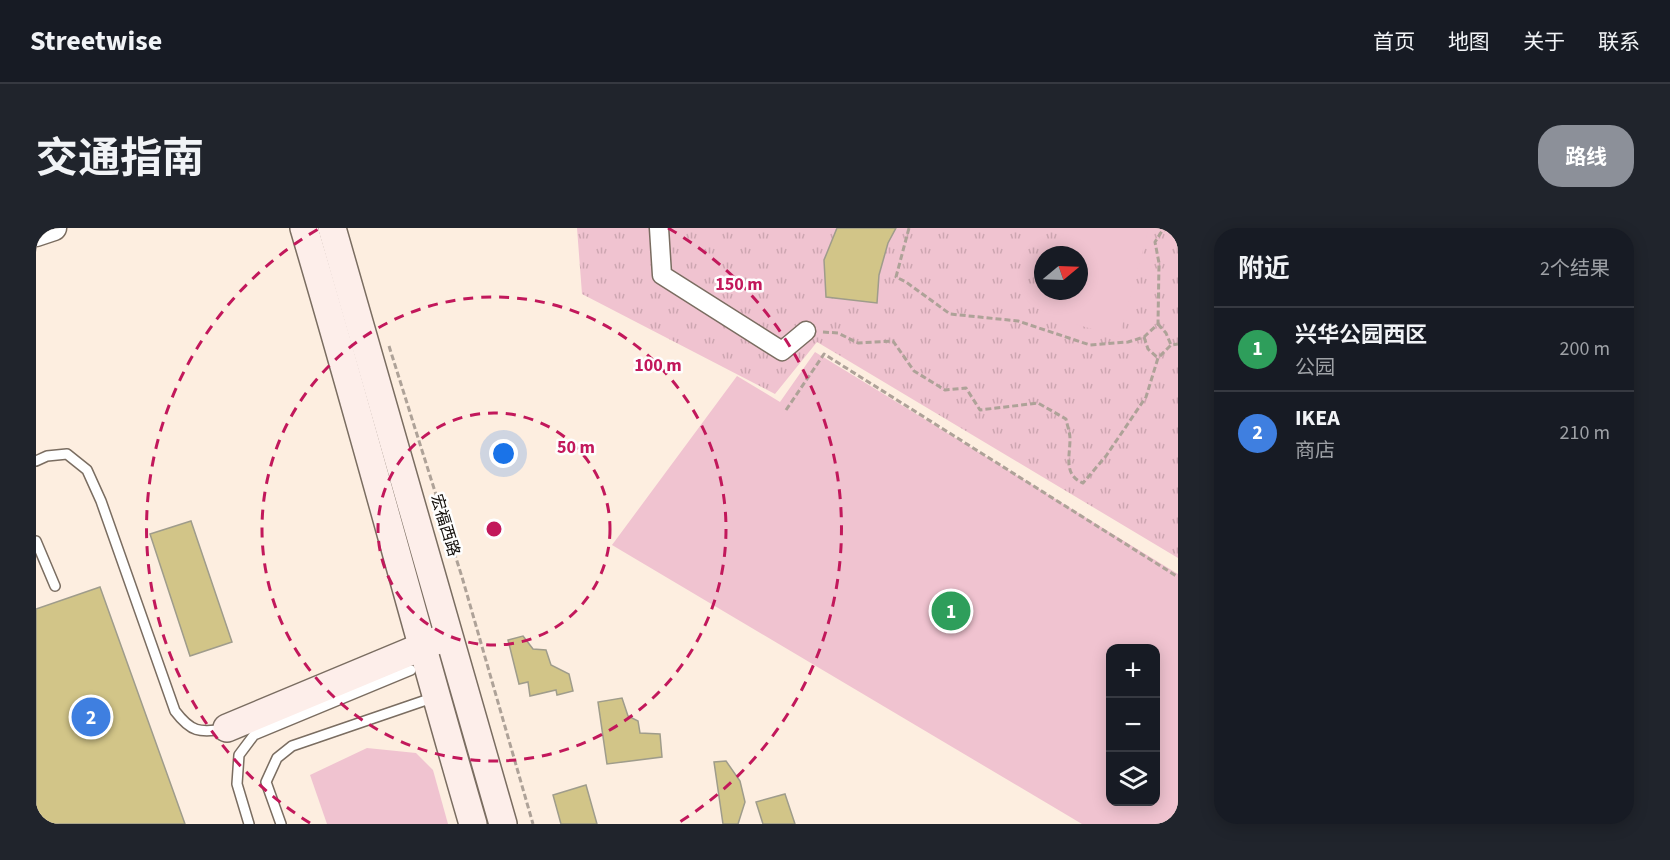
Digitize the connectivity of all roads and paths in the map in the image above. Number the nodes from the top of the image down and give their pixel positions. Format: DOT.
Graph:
graph roads {
  1 [pos="54,228"];
  2 [pos="304,228"];
  3 [pos="332,228"];
  4 [pos="659,228"];
  5 [pos="909,228"];
  6 [pos="1168,228"];
  7 [pos="36,234"];
  8 [pos="1158,324"];
  9 [pos="806,331"];
  10 [pos="1144,337"];
  11 [pos="388,341"];
  12 [pos="1178,344"];
  13 [pos="1172,345"];
  14 [pos="1158,358"];
  15 [pos="786,410"];
  16 [pos="36,460"];
  17 [pos="36,541"];
  18 [pos="1178,577"];
  19 [pos="55,586"];
  20 [pos="448,637"];
  21 [pos="423,646"];
  22 [pos="411,670"];
  23 [pos="449,693"];
  24 [pos="227,728"];
  25 [pos="249,824"];
  26 [pos="281,824"];
  27 [pos="473,824"];
  28 [pos="503,824"];
  29 [pos="533,824"];
  1 -- 7 [label="street"];
  2 -- 21 [label="main road, 宏福西路"];
  3 -- 20 [label="main road, 宏福西路"];
  4 -- 9 [label="street"];
  5 -- 10 [label="path"];
  6 -- 8 [label="path"];
  8 -- 10 [label="path"];
  8 -- 13 [label="path"];
  9 -- 14 [label="path"];
  10 -- 14 [label="path"];
  11 -- 29 [label="path, 宏福西路"];
  12 -- 13 [label="path"];
  13 -- 14 [label="path"];
  15 -- 18 [label="path"];
  16 -- 24 [label="lane"];
  17 -- 19 [label="lane"];
  20 -- 21 [label="main road"];
  20 -- 23 [label="main road, 宏福西路"];
  21 -- 23 [label="main road, 宏福西路"];
  21 -- 24 [label="main road"];
  22 -- 25 [label="lane"];
  23 -- 26 [label="lane"];
  23 -- 27 [label="main road, 宏福西路"];
  23 -- 28 [label="main road, 宏福西路"];
}
